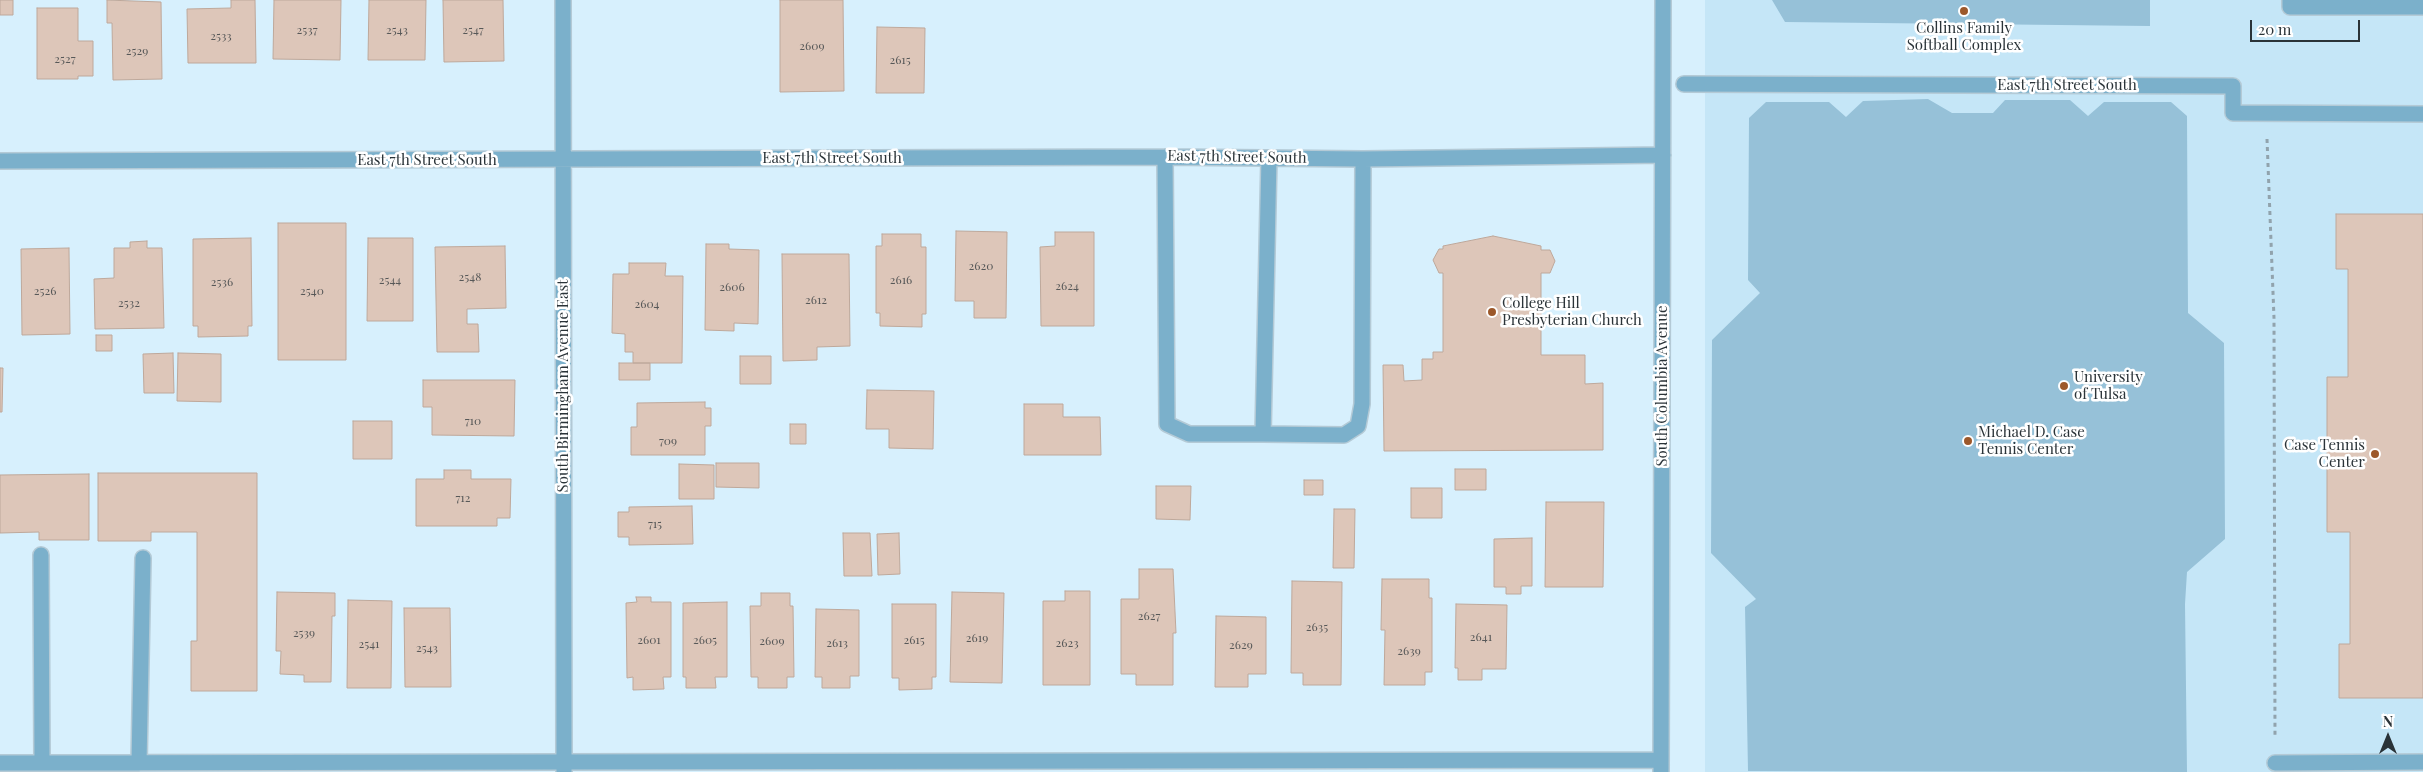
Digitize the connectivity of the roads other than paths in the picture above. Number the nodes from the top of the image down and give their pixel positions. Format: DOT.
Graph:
graph roads {
  1 [pos="563,0"];
  2 [pos="1663,0"];
  3 [pos="2290,0"];
  4 [pos="2423,7"];
  5 [pos="1684,84"];
  6 [pos="2423,114"];
  7 [pos="1663,155"];
  8 [pos="1165,157"];
  9 [pos="1269,158"];
  10 [pos="1363,158"];
  11 [pos="562,159"];
  12 [pos="0,161"];
  13 [pos="1263,434"];
  14 [pos="41,556"];
  15 [pos="143,558"];
  16 [pos="2423,762"];
  17 [pos="0,763"];
  18 [pos="42,763"];
  19 [pos="139,763"];
  20 [pos="2276,763"];
  21 [pos="1020,766"];
  22 [pos="1661,766"];
  23 [pos="564,767"];
  24 [pos="205,768"];
  1 -- 11 [label="street, South Birmingham Avenue East"];
  2 -- 7 [label="street, South Columbia Avenue"];
  3 -- 4 [label="street"];
  5 -- 6 [label="street, East 7th Street South"];
  7 -- 10 [label="street, East 7th Street South"];
  7 -- 22 [label="street, South Columbia Avenue"];
  8 -- 9 [label="street, East 7th Street South"];
  8 -- 11 [label="street, East 7th Street South"];
  8 -- 13 [label="street"];
  9 -- 10 [label="street, East 7th Street South"];
  9 -- 13 [label="street"];
  10 -- 13 [label="street"];
  11 -- 12 [label="street, East 7th Street South"];
  11 -- 23 [label="street, South Birmingham Avenue East"];
  14 -- 18 [label="street"];
  15 -- 19 [label="street"];
  16 -- 20 [label="street"];
  17 -- 18 [label="street"];
  18 -- 19 [label="street"];
  19 -- 24 [label="street"];
  21 -- 22 [label="street"];
  21 -- 23 [label="street"];
  23 -- 24 [label="street"];
}
